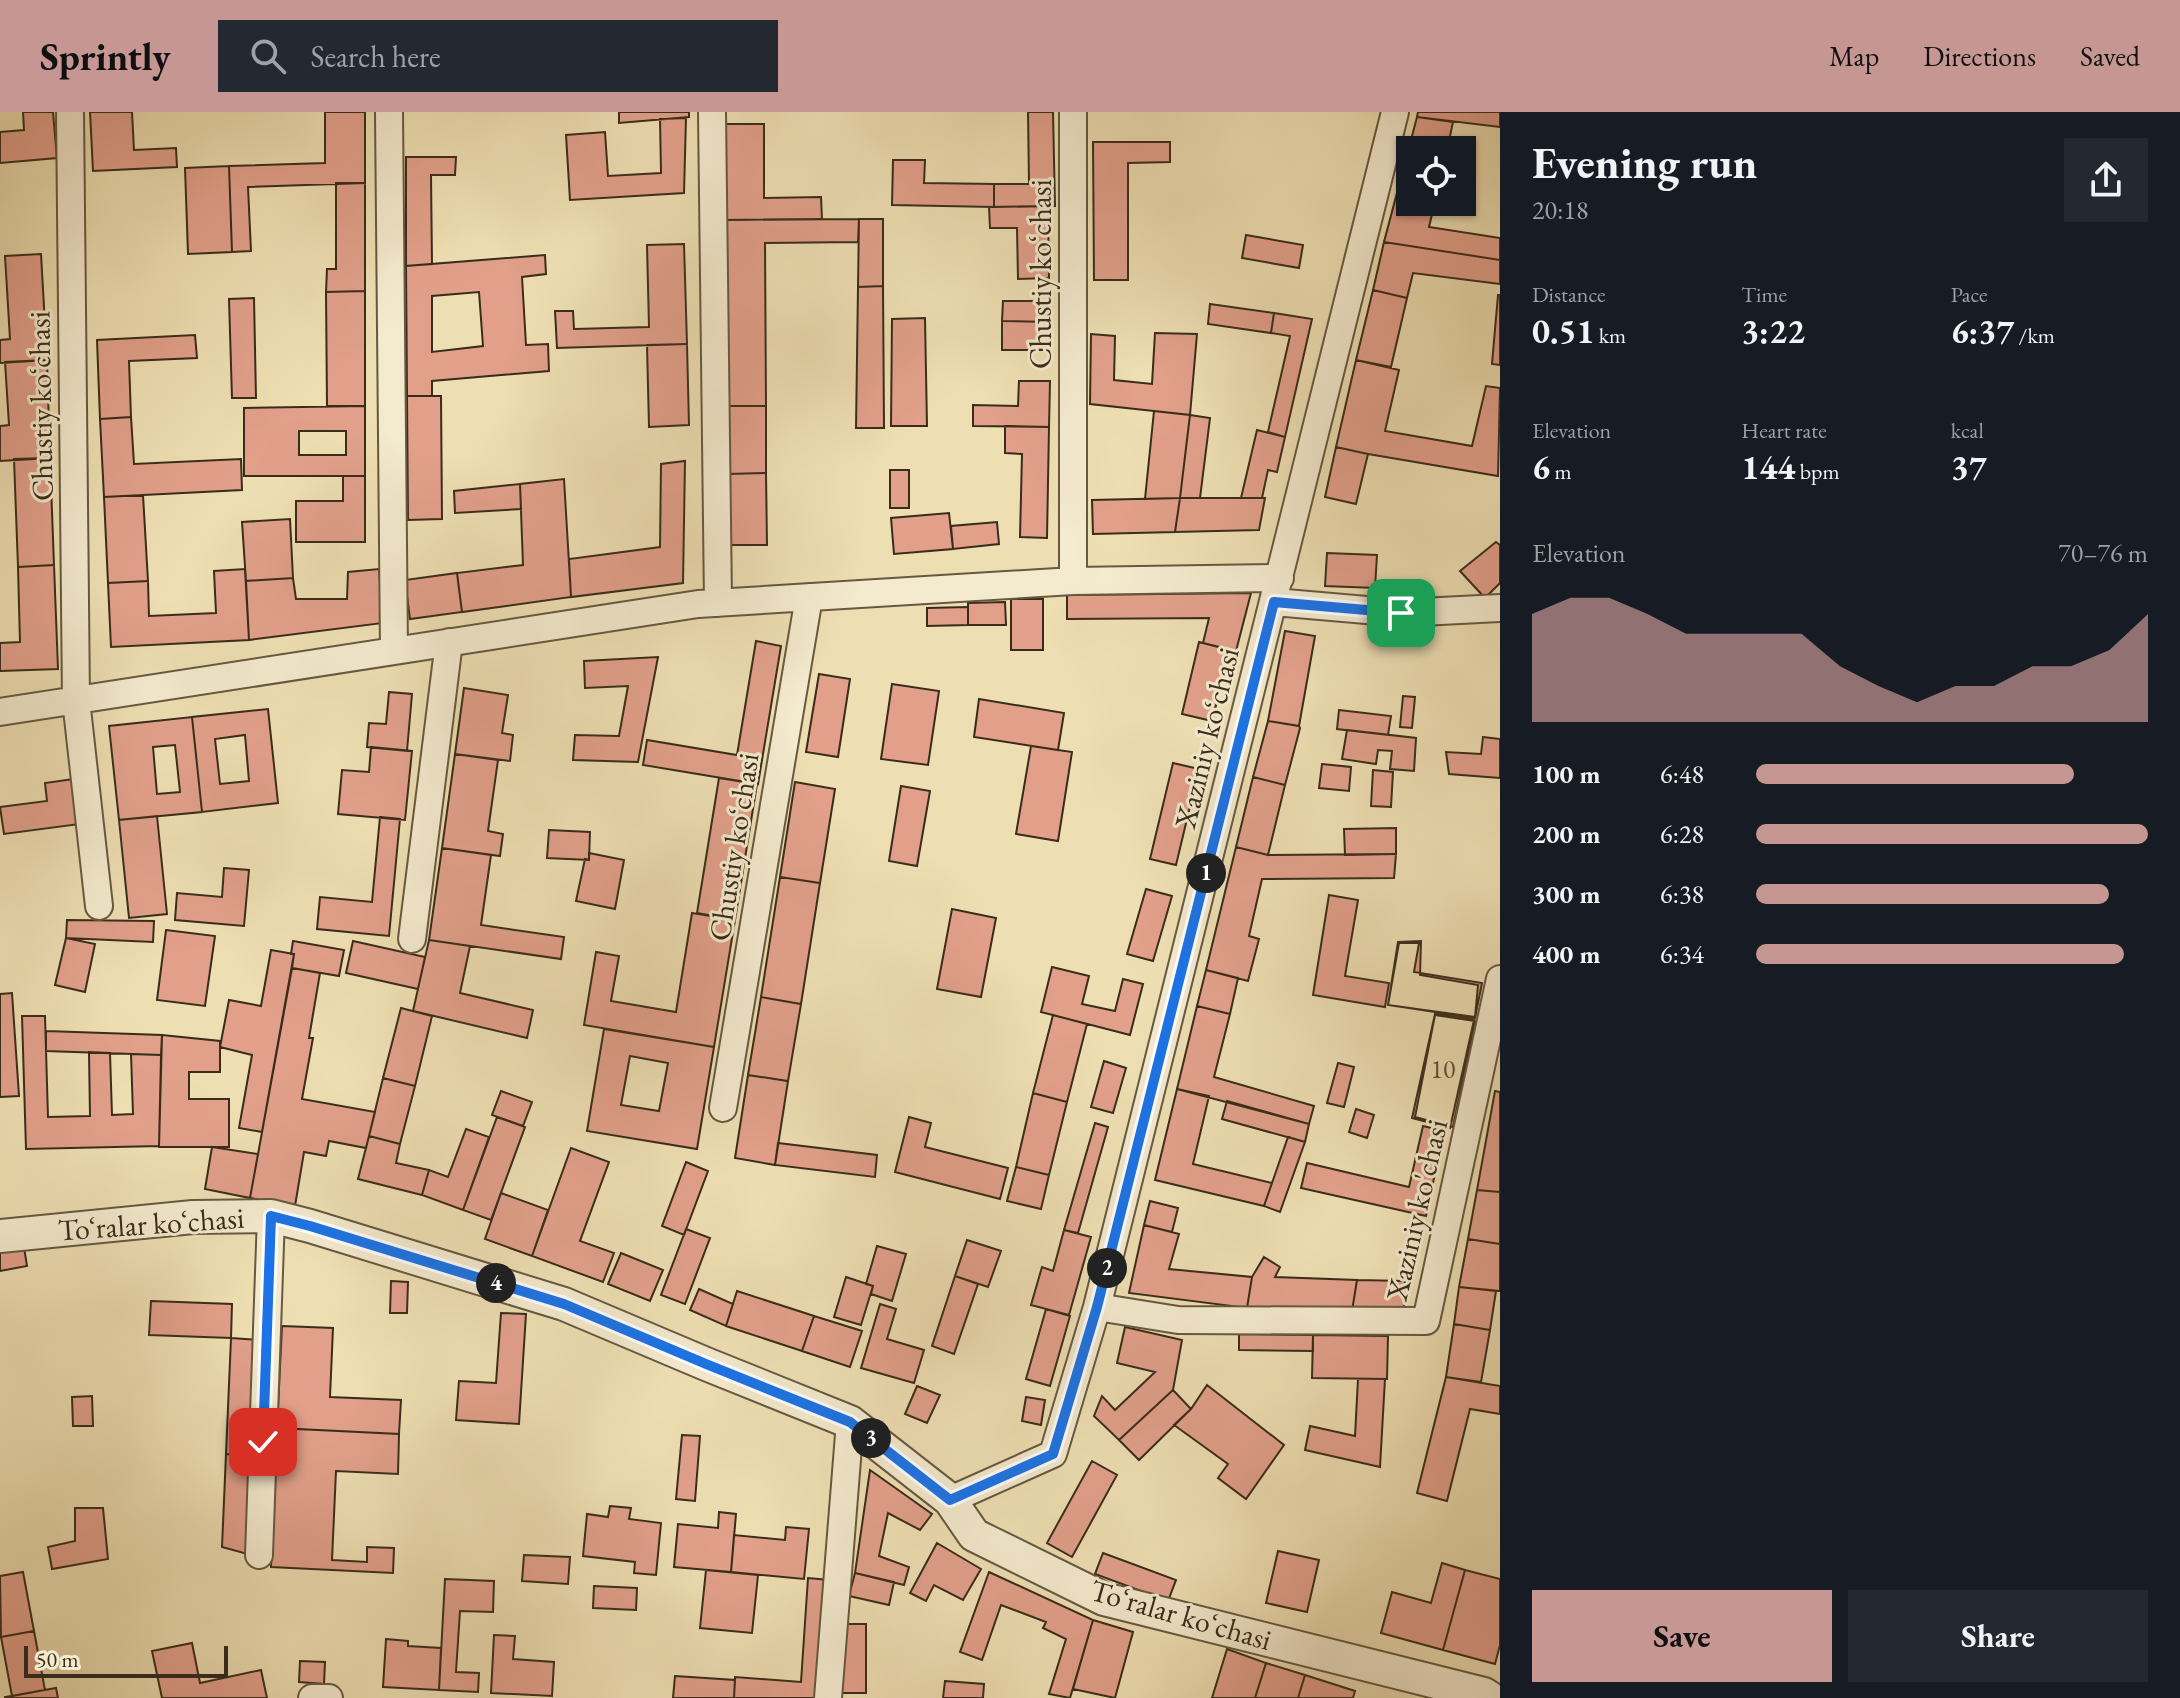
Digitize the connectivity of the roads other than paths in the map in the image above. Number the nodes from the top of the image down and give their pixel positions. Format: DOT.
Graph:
graph roads {
  1 [pos="70,112"];
  2 [pos="389,112"];
  3 [pos="712,112"];
  4 [pos="1073,112"];
  5 [pos="1395,112"];
  6 [pos="1073,581"];
  7 [pos="1277,590"];
  8 [pos="809,597"];
  9 [pos="718,603"];
  10 [pos="1500,608"];
  11 [pos="449,642"];
  12 [pos="394,651"];
  13 [pos="76,700"];
  14 [pos="0,712"];
  15 [pos="99,906"];
  16 [pos="412,939"];
  17 [pos="1500,979"];
  18 [pos="723,1108"];
  19 [pos="271,1216"];
  20 [pos="0,1236"];
  21 [pos="1097,1307"];
  22 [pos="850,1422"];
  23 [pos="950,1500"];
  24 [pos="259,1555"];
  25 [pos="312,1698"];
  26 [pos="329,1698"];
  27 [pos="828,1698"];
  28 [pos="1490,1698"];
  1 -- 13 [label="street, Chustiy koʻchasi"];
  2 -- 12 [label="street"];
  3 -- 9 [label="street"];
  4 -- 6 [label="street, Chustiy koʻchasi"];
  5 -- 7 [label="street, Xaziniy koʻchasi"];
  6 -- 7 [label="street"];
  6 -- 8 [label="street"];
  7 -- 10 [label="street"];
  7 -- 21 [label="street, Xaziniy koʻchasi"];
  8 -- 9 [label="street"];
  8 -- 18 [label="street, Chustiy koʻchasi"];
  9 -- 11 [label="street"];
  11 -- 12 [label="street"];
  11 -- 16 [label="street"];
  12 -- 13 [label="street"];
  13 -- 14 [label="street"];
  13 -- 15 [label="street, Chustiy koʻchasi"];
  17 -- 21 [label="street, Xaziniy ko'chasi"];
  19 -- 20 [label="street, Toʻralar koʻchasi"];
  19 -- 22 [label="street, Toʻralar koʻchasi"];
  19 -- 24 [label="street"];
  21 -- 23 [label="street, Xaziniy koʻchasi"];
  22 -- 23 [label="street, Toʻralar koʻchasi"];
  22 -- 27 [label="street"];
  23 -- 28 [label="street, Toʻralar koʻchasi"];
  25 -- 26 [label="street"];
}
